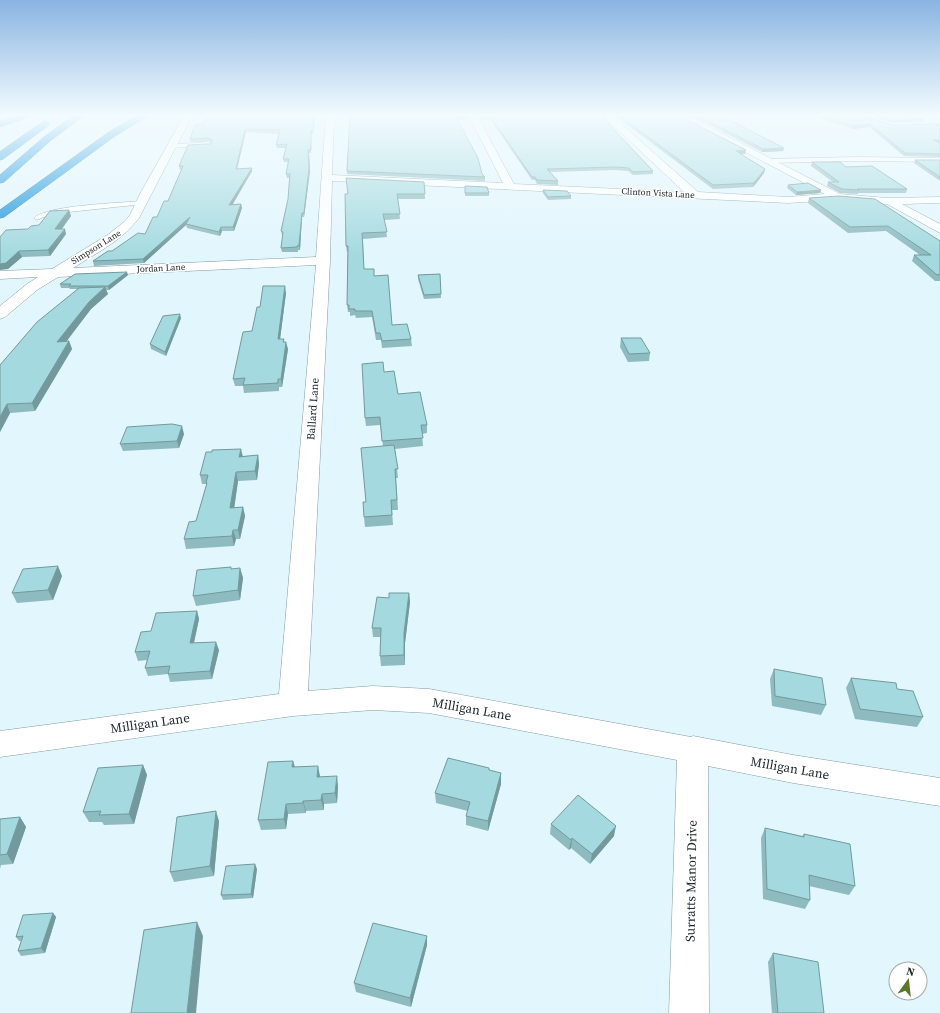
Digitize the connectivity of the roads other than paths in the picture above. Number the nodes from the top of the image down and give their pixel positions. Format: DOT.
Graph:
graph roads {
  1 [pos="21,161"];
  2 [pos="75,161"];
  3 [pos="163,161"];
  4 [pos="328,161"];
  5 [pos="497,161"];
  6 [pos="657,161"];
  7 [pos="766,161"];
  8 [pos="327,178"];
  9 [pos="0,180"];
  10 [pos="510,186"];
  11 [pos="694,195"];
  12 [pos="838,197"];
  13 [pos="940,200"];
  14 [pos="887,201"];
  15 [pos="142,203"];
  16 [pos="99,207"];
  17 [pos="0,215"];
  18 [pos="88,216"];
  19 [pos="37,218"];
  20 [pos="940,229"];
  21 [pos="323,261"];
  22 [pos="55,273"];
  23 [pos="0,275"];
  24 [pos="0,314"];
  25 [pos="293,704"];
  26 [pos="0,744"];
  27 [pos="693,749"];
  28 [pos="940,792"];
  29 [pos="689,1013"];
  1 -- 9 [label="highway"];
  2 -- 17 [label="highway"];
  3 -- 15 [label="street, Simpson Lane"];
  4 -- 8 [label="street, Ballard Lane"];
  5 -- 10 [label="street"];
  6 -- 11 [label="street"];
  7 -- 12 [label="street"];
  8 -- 10 [label="street, Clinton Vista Lane"];
  8 -- 21 [label="street, Ballard Lane"];
  10 -- 11 [label="street, Clinton Vista Lane"];
  11 -- 12 [label="street, Clinton Vista Lane"];
  12 -- 14 [label="street, Clinton Vista Lane"];
  13 -- 14 [label="street, Clinton Vista Lane"];
  14 -- 20 [label="street"];
  15 -- 16 [label="lane"];
  15 -- 22 [label="street, Simpson Lane"];
  16 -- 18 [label="lane"];
  16 -- 19 [label="lane"];
  21 -- 22 [label="street, Jordan Lane"];
  21 -- 25 [label="street, Ballard Lane"];
  22 -- 23 [label="street, Jordan Lane"];
  22 -- 24 [label="street, Simpson Lane"];
  25 -- 26 [label="street, Milligan Lane"];
  25 -- 27 [label="street, Milligan Lane"];
  27 -- 28 [label="street, Milligan Lane"];
  27 -- 29 [label="street, Surratts Manor Drive"];
}
